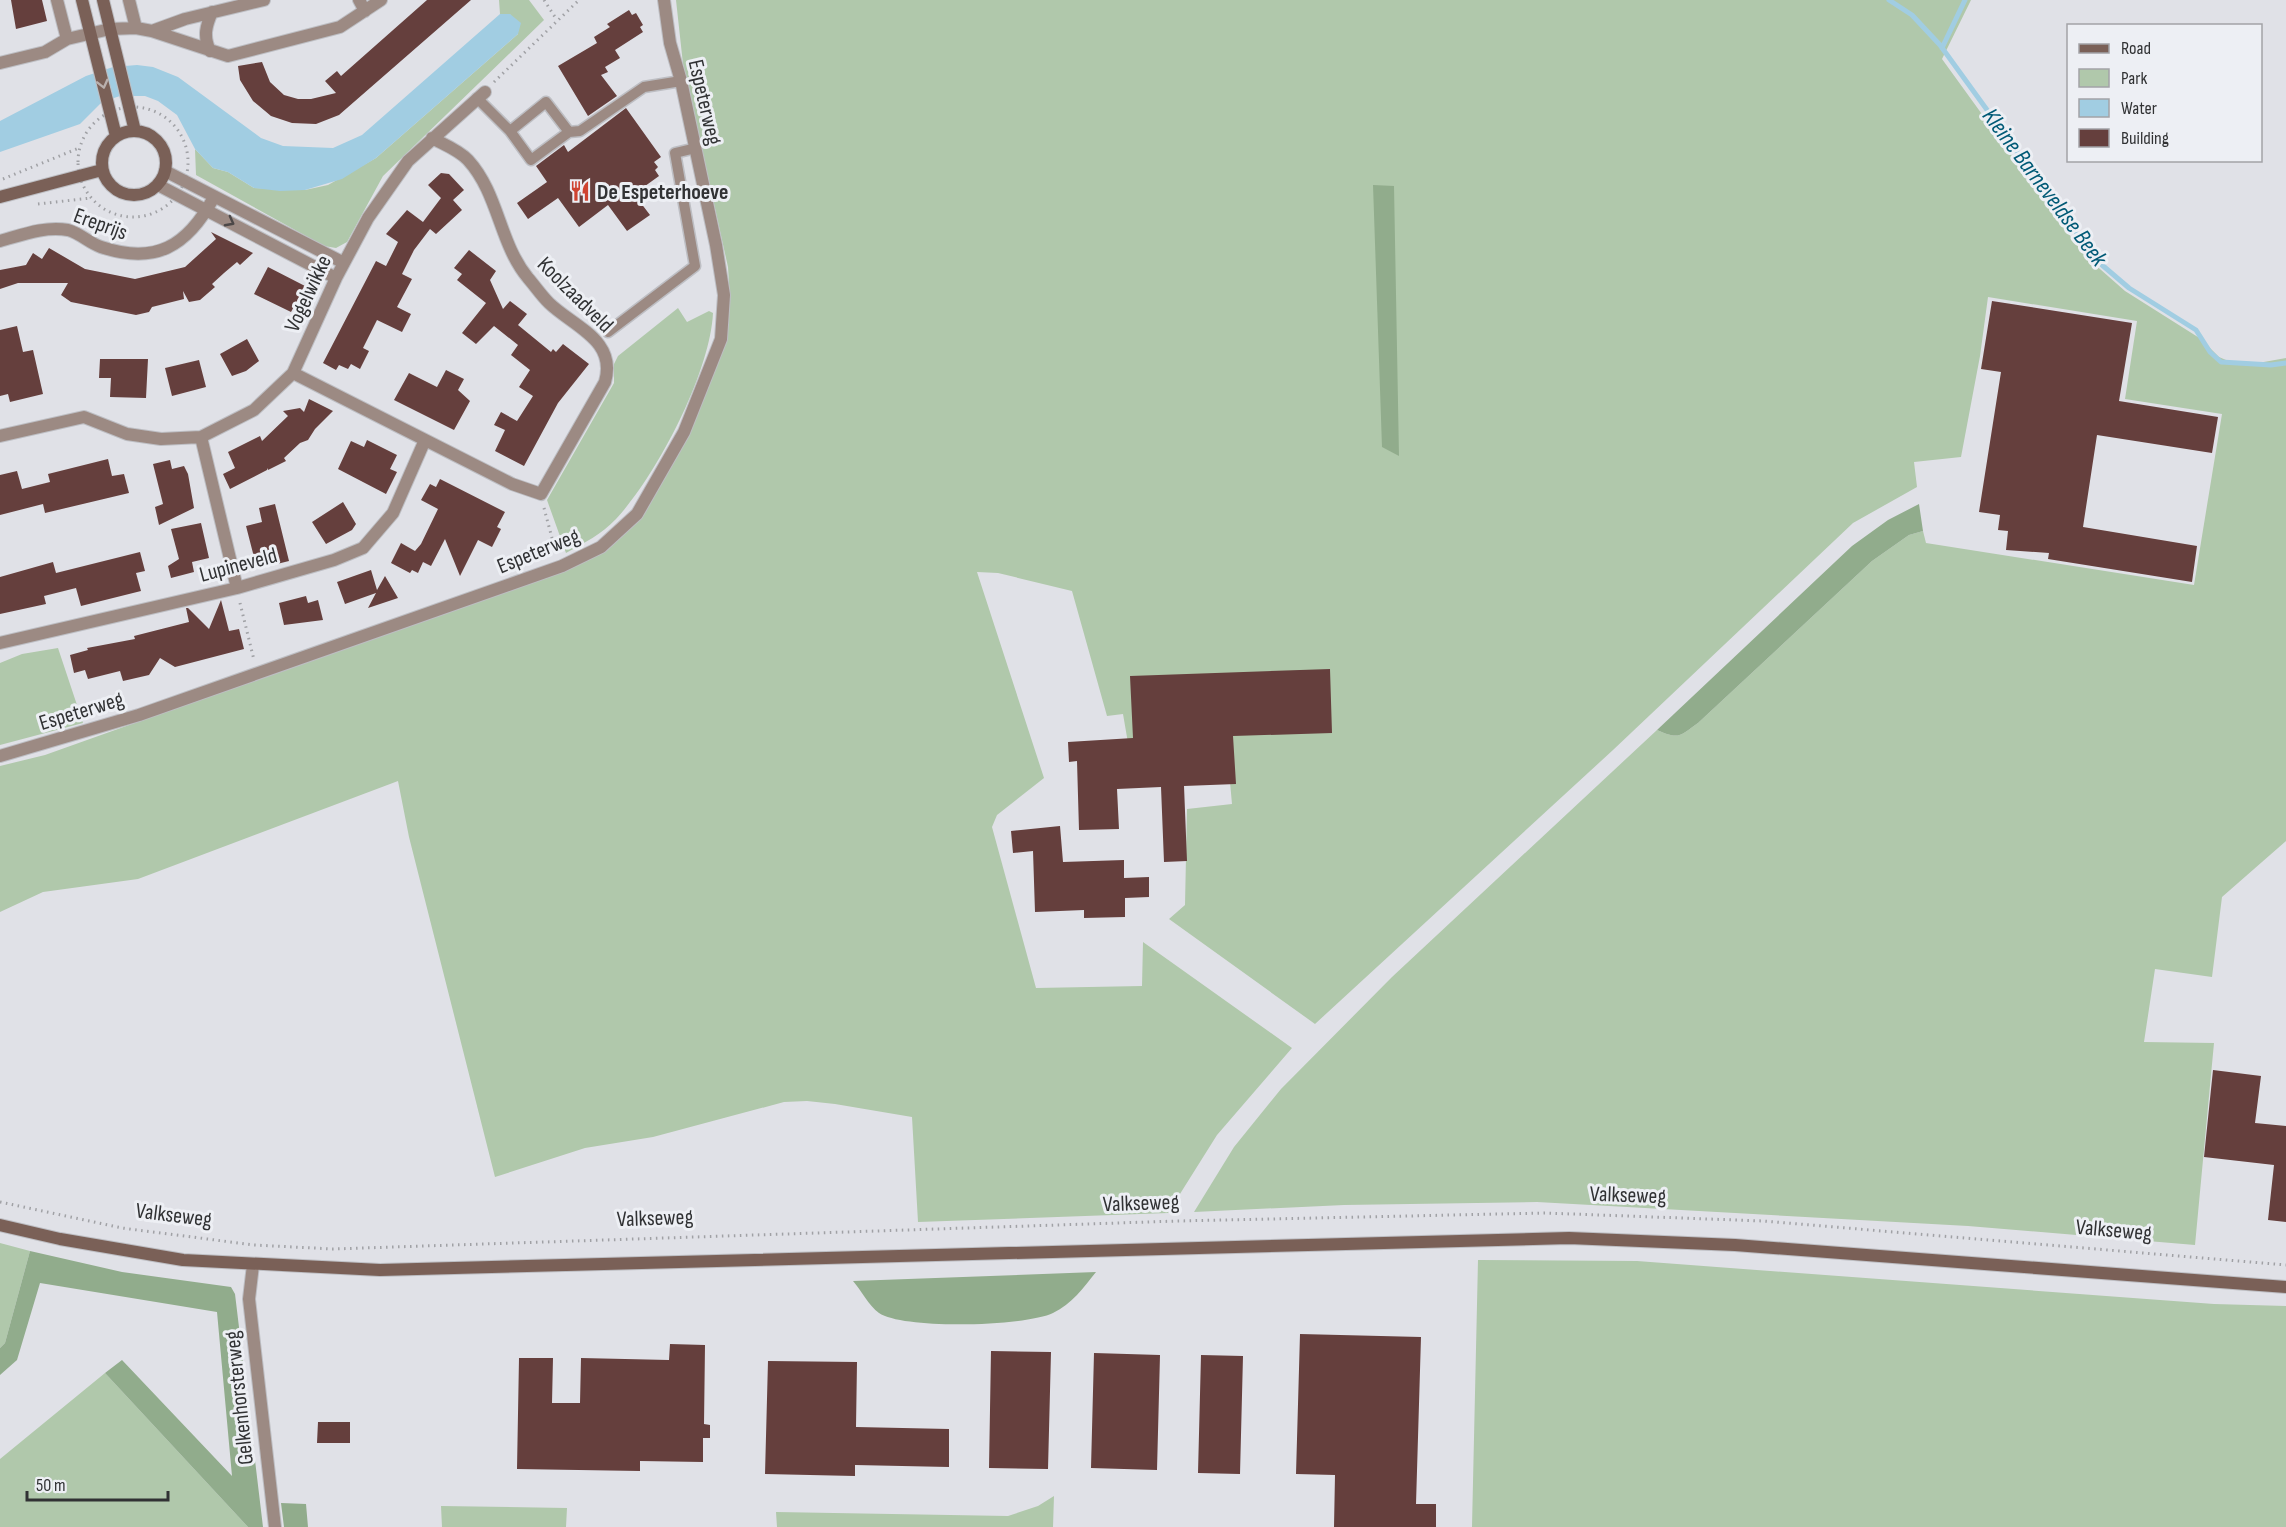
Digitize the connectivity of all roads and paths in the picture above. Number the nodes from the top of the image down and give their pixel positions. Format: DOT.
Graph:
graph roads {
  1 [pos="57,0"];
  2 [pos="82,0"];
  3 [pos="103,0"];
  4 [pos="129,0"];
  5 [pos="264,0"];
  6 [pos="381,0"];
  7 [pos="544,0"];
  8 [pos="579,0"];
  9 [pos="664,0"];
  10 [pos="362,6"];
  11 [pos="212,12"];
  12 [pos="556,20"];
  13 [pos="136,28"];
  14 [pos="110,29"];
  15 [pos="152,31"];
  16 [pos="91,34"];
  17 [pos="67,39"];
  18 [pos="210,51"];
  19 [pos="0,63"];
  20 [pos="681,81"];
  21 [pos="481,95"];
  22 [pos="128,103"];
  23 [pos="110,112"];
  24 [pos="135,131"];
  25 [pos="510,131"];
  26 [pos="569,132"];
  27 [pos="116,136"];
  28 [pos="432,138"];
  29 [pos="80,148"];
  30 [pos="696,148"];
  31 [pos="102,170"];
  32 [pos="165,171"];
  33 [pos="82,176"];
  34 [pos="0,180"];
  35 [pos="185,182"];
  36 [pos="158,184"];
  37 [pos="178,195"];
  38 [pos="0,197"];
  39 [pos="214,197"];
  40 [pos="91,198"];
  41 [pos="33,204"];
  42 [pos="207,210"];
  43 [pos="0,241"];
  44 [pos="344,263"];
  45 [pos="336,278"];
  46 [pos="608,332"];
  47 [pos="293,373"];
  48 [pos="0,436"];
  49 [pos="201,437"];
  50 [pos="425,440"];
  51 [pos="541,494"];
  52 [pos="556,554"];
  53 [pos="237,588"];
  54 [pos="0,643"];
  55 [pos="258,674"];
  56 [pos="0,756"];
  57 [pos="0,1202"];
  58 [pos="0,1225"];
  59 [pos="253,1265"];
  60 [pos="2286,1265"];
  61 [pos="2286,1287"];
  62 [pos="274,1527"];
  1 -- 17 [label="street"];
  2 -- 16 [label="main road"];
  3 -- 14 [label="main road"];
  4 -- 13 [label="street"];
  5 -- 11 [label="street"];
  6 -- 10 [label="street"];
  7 -- 12 [label="path"];
  8 -- 12 [label="path"];
  9 -- 20 [label="street, Espeterweg"];
  10 -- 18 [label="street"];
  11 -- 15 [label="street"];
  11 -- 18 [label="street"];
  12 -- 21 [label="path"];
  13 -- 14 [label="street"];
  13 -- 15 [label="street"];
  14 -- 16 [label="street"];
  14 -- 22 [label="main road"];
  15 -- 18 [label="street"];
  16 -- 17 [label="street"];
  16 -- 23 [label="main road, one-way"];
  17 -- 19 [label="street"];
  20 -- 26 [label="lane"];
  20 -- 30 [label="street, Espeterweg"];
  21 -- 25 [label="lane"];
  21 -- 28 [label="street, Vogelwikke"];
  22 -- 23 [label="path"];
  22 -- 24 [label="main road"];
  22 -- 35 [label="path"];
  23 -- 27 [label="main road"];
  23 -- 29 [label="path"];
  24 -- 27 [label="main road"];
  24 -- 32 [label="main road"];
  25 -- 26 [label="lane"];
  25 -- 26 [label="lane"];
  27 -- 31 [label="main road"];
  28 -- 44 [label="street, Vogelwikke"];
  28 -- 51 [label="street, Koolzaadveld"];
  29 -- 33 [label="path"];
  29 -- 34 [label="path"];
  30 -- 46 [label="lane"];
  30 -- 55 [label="street, Espeterweg"];
  31 -- 33 [label="main road"];
  31 -- 36 [label="main road"];
  32 -- 35 [label="street"];
  32 -- 36 [label="main road"];
  33 -- 38 [label="main road"];
  33 -- 40 [label="path"];
  35 -- 37 [label="path"];
  35 -- 39 [label="street"];
  36 -- 37 [label="street"];
  37 -- 40 [label="path"];
  37 -- 42 [label="street"];
  39 -- 42 [label="street, Ereprijs"];
  39 -- 44 [label="street"];
  40 -- 41 [label="path"];
  42 -- 43 [label="street, Ereprijs"];
  42 -- 45 [label="street, one-way"];
  44 -- 45 [label="street, Vogelwikke"];
  45 -- 47 [label="street, Vogelwikke"];
  47 -- 49 [label="street, Vogelwikke"];
  47 -- 50 [label="street"];
  48 -- 49 [label="street, Vogelwikke"];
  49 -- 53 [label="street"];
  50 -- 51 [label="street"];
  50 -- 53 [label="street, Lupineveld"];
  51 -- 52 [label="path"];
  53 -- 54 [label="street, Lupineveld"];
  53 -- 55 [label="path"];
  55 -- 56 [label="street, Espeterweg"];
  57 -- 60 [label="path, Valkseweg"];
  58 -- 59 [label="main road, Valkseweg"];
  59 -- 61 [label="main road, Valkseweg"];
  59 -- 62 [label="street, Gelkenhorsterweg"];
}
